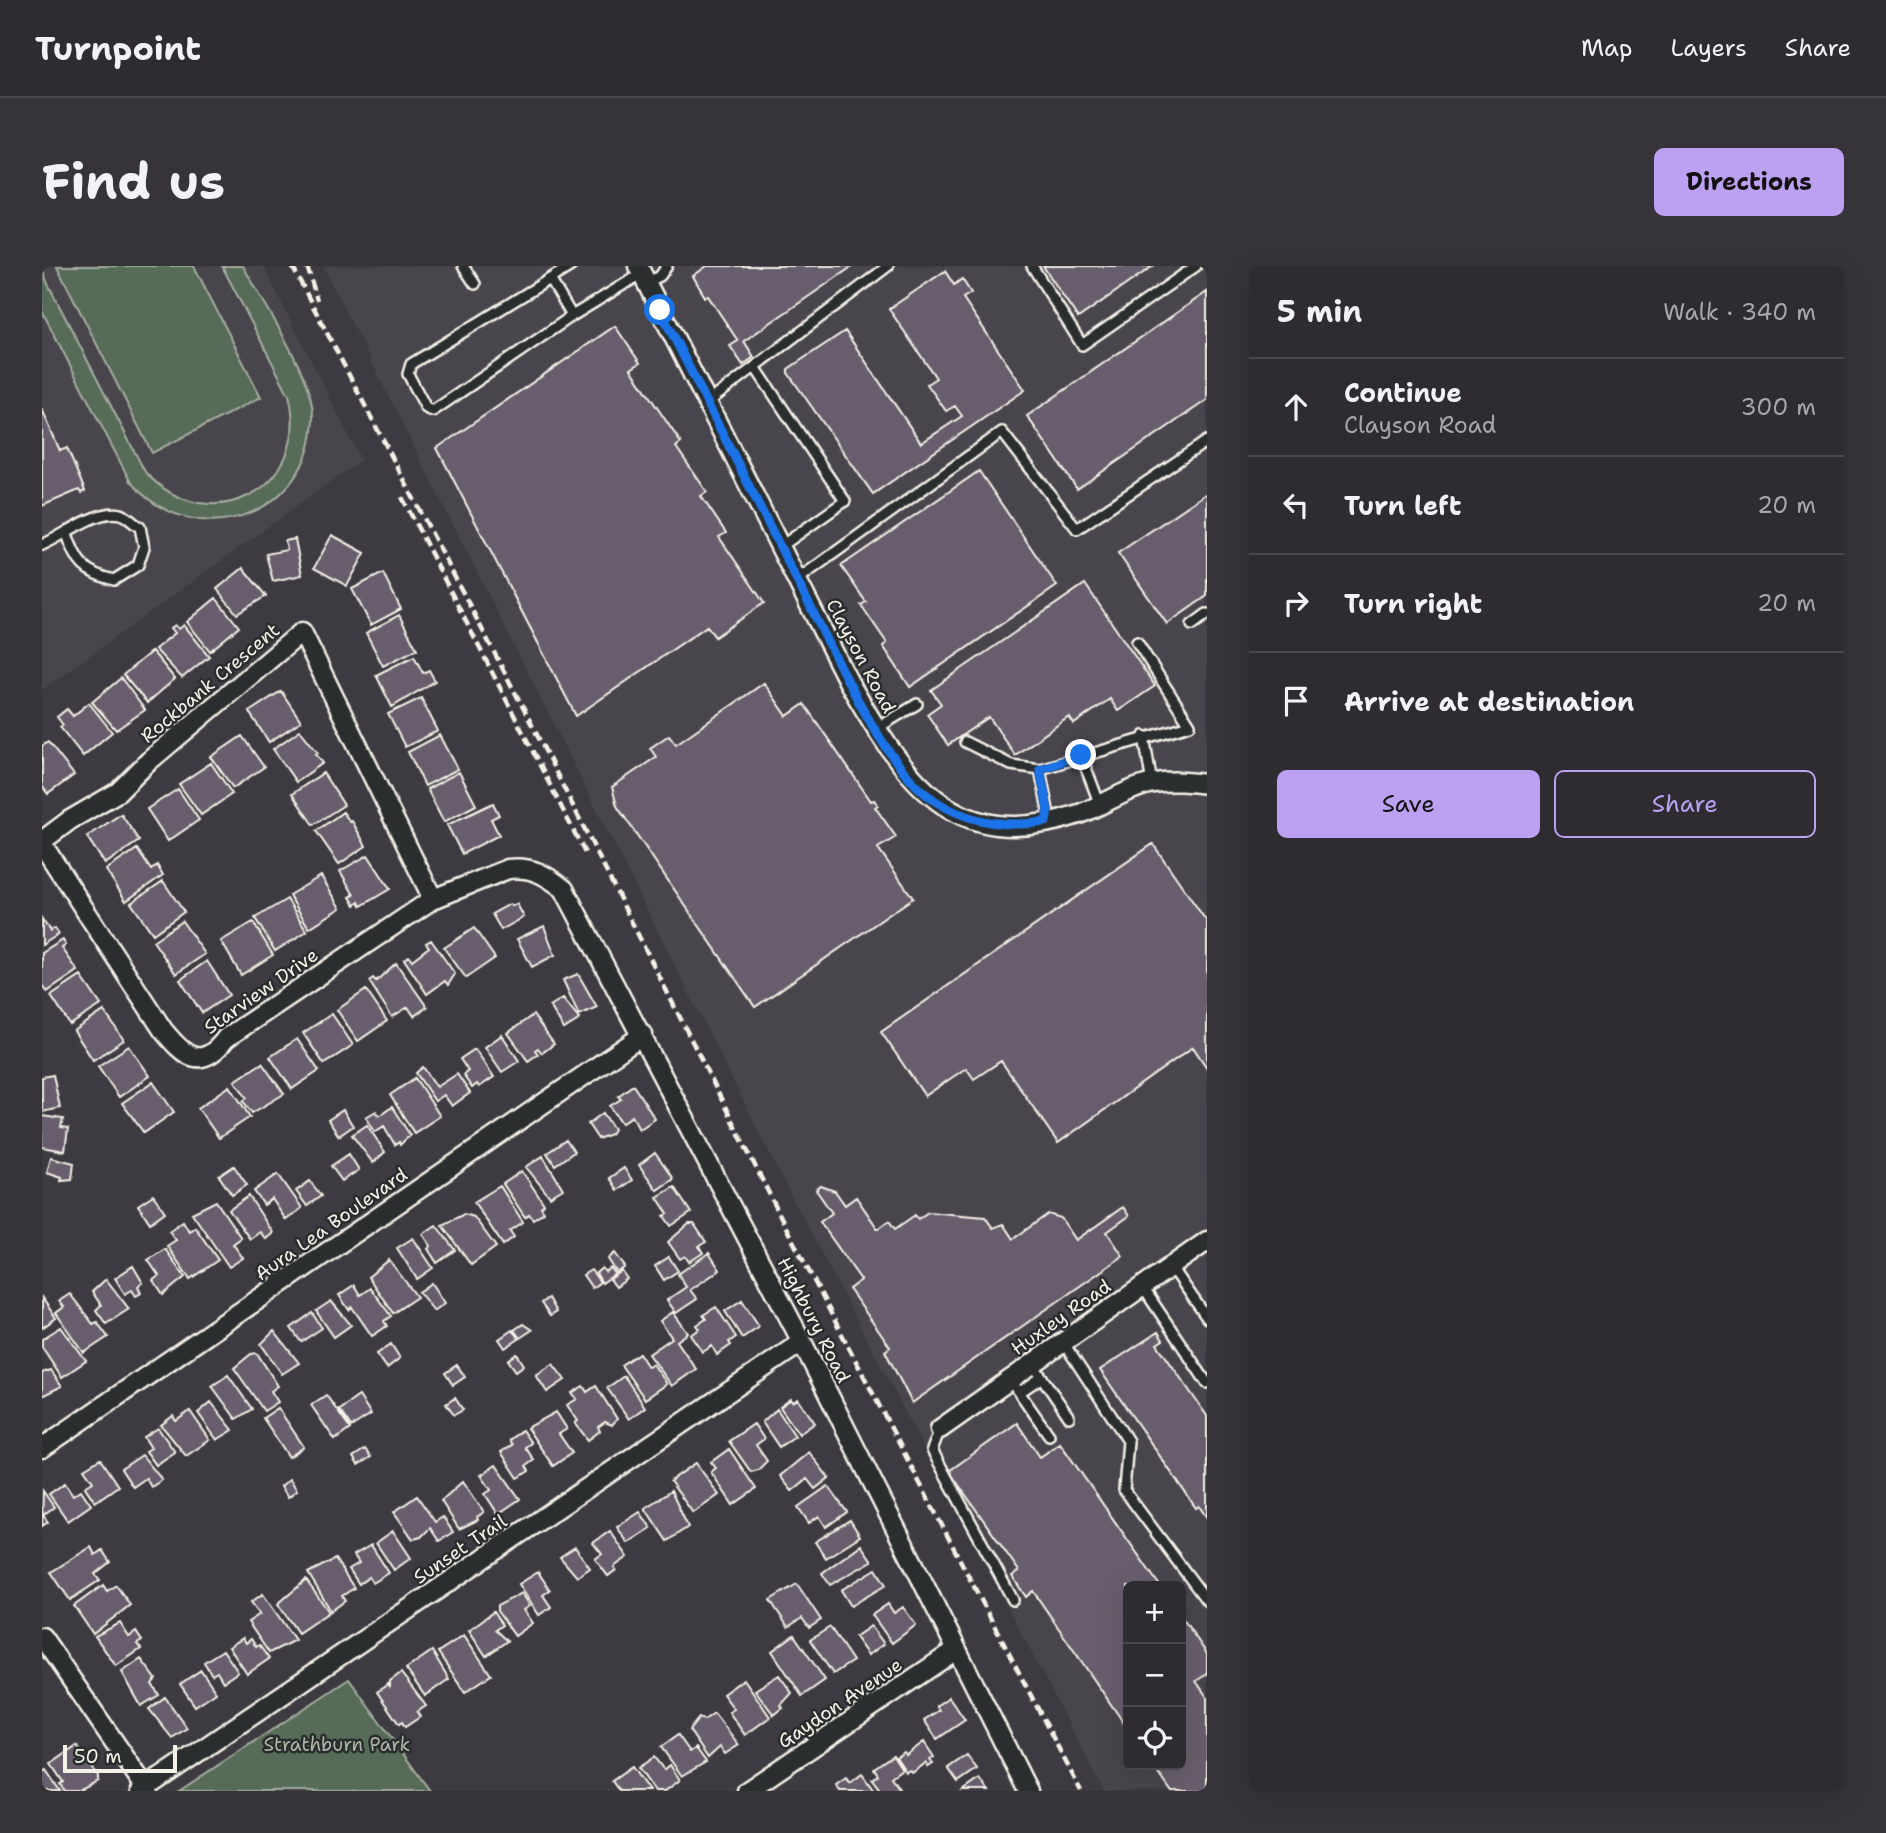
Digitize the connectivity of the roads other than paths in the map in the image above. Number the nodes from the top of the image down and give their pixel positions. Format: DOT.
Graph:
graph roads {
  1 [pos="463,266"];
  2 [pos="571,266"];
  3 [pos="667,266"];
  4 [pos="888,266"];
  5 [pos="1032,266"];
  6 [pos="1196,266"];
  7 [pos="641,275"];
  8 [pos="550,279"];
  9 [pos="475,284"];
  10 [pos="572,316"];
  11 [pos="755,367"];
  12 [pos="707,403"];
  13 [pos="1207,441"];
  14 [pos="67,534"];
  15 [pos="42,545"];
  16 [pos="780,547"];
  17 [pos="797,580"];
  18 [pos="1207,614"];
  19 [pos="1192,625"];
  20 [pos="1137,642"];
  21 [pos="917,704"];
  22 [pos="876,729"];
  23 [pos="1144,736"];
  24 [pos="965,742"];
  25 [pos="1081,755"];
  26 [pos="1040,769"];
  27 [pos="1207,783"];
  28 [pos="1152,784"];
  29 [pos="1100,805"];
  30 [pos="1046,822"];
  31 [pos="42,843"];
  32 [pos="549,877"];
  33 [pos="433,899"];
  34 [pos="643,1035"];
  35 [pos="1207,1241"];
  36 [pos="1171,1266"];
  37 [pos="1142,1286"];
  38 [pos="1207,1318"];
  39 [pos="802,1342"];
  40 [pos="1063,1342"];
  41 [pos="1037,1370"];
  42 [pos="1207,1383"];
  43 [pos="1015,1385"];
  44 [pos="1069,1417"];
  45 [pos="940,1429"];
  46 [pos="1049,1435"];
  47 [pos="42,1448"];
  48 [pos="1013,1600"];
  49 [pos="1207,1601"];
  50 [pos="42,1637"];
  51 [pos="956,1650"];
  52 [pos="145,1790"];
  53 [pos="747,1791"];
  54 [pos="1028,1791"];
  1 -- 9 [label="lane"];
  2 -- 8 [label="lane"];
  3 -- 7 [label="lane"];
  4 -- 11 [label="lane"];
  5 -- 6 [label="lane"];
  7 -- 10 [label="lane"];
  7 -- 12 [label="street, Clayson Road"];
  8 -- 10 [label="lane"];
  8 -- 10 [label="lane"];
  11 -- 12 [label="lane"];
  11 -- 16 [label="lane"];
  12 -- 16 [label="street, Clayson Road"];
  13 -- 17 [label="lane"];
  14 -- 14 [label="lane"];
  14 -- 15 [label="lane"];
  16 -- 17 [label="street, Clayson Road"];
  17 -- 22 [label="street, Clayson Road"];
  18 -- 19 [label="lane"];
  20 -- 23 [label="lane"];
  21 -- 22 [label="lane"];
  22 -- 30 [label="street, Clayson Road"];
  23 -- 25 [label="lane"];
  23 -- 28 [label="lane"];
  24 -- 26 [label="lane"];
  25 -- 26 [label="lane"];
  25 -- 29 [label="lane"];
  26 -- 30 [label="lane"];
  27 -- 28 [label="street, Clayson Road"];
  28 -- 29 [label="street, Clayson Road"];
  29 -- 30 [label="street, Clayson Road"];
  31 -- 33 [label="street, Starview Drive"];
  31 -- 33 [label="street, Rockbank Crescent"];
  32 -- 33 [label="street, Starview Drive"];
  32 -- 34 [label="street, Highbury Road"];
  34 -- 39 [label="street, Highbury Road"];
  34 -- 47 [label="street, Aura Lea Boulevard"];
  35 -- 36 [label="street, Huxley Road"];
  36 -- 37 [label="street, Huxley Road"];
  36 -- 38 [label="lane"];
  37 -- 40 [label="street, Huxley Road"];
  37 -- 42 [label="lane"];
  39 -- 51 [label="street, Highbury Road"];
  39 -- 52 [label="street, Sunset Trail"];
  40 -- 41 [label="street, Huxley Road"];
  40 -- 49 [label="lane"];
  41 -- 43 [label="street, Huxley Road"];
  41 -- 44 [label="lane"];
  43 -- 45 [label="street, Huxley Road"];
  43 -- 46 [label="lane"];
  45 -- 48 [label="lane"];
  50 -- 52 [label="street"];
  51 -- 53 [label="street, Gaydon Avenue"];
  51 -- 54 [label="street, Highbury Road"];
}
